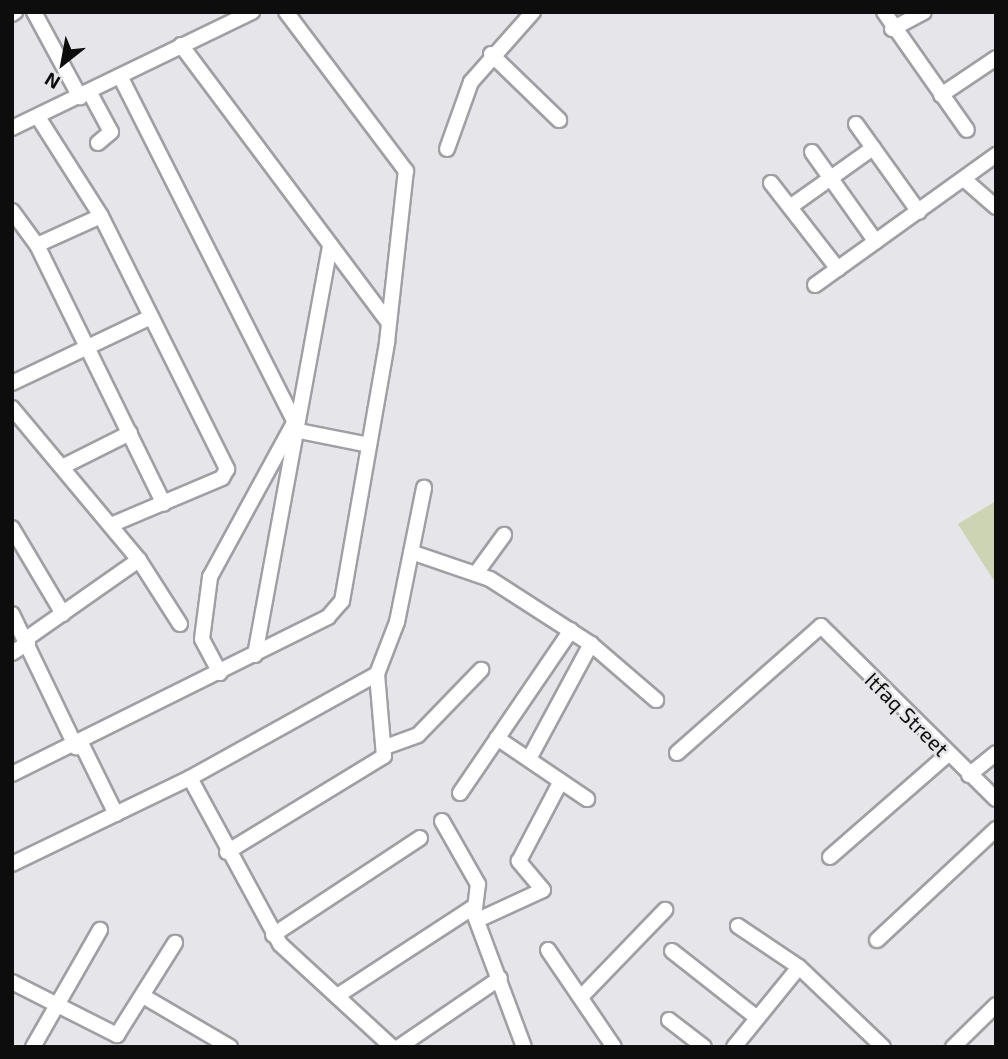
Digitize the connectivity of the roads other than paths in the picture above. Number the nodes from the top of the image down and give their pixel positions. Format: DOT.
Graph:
graph roads {
  1 [pos="34,12"];
  2 [pos="286,12"];
  3 [pos="533,12"];
  4 [pos="884,12"];
  5 [pos="924,12"];
  6 [pos="246,14"];
  7 [pos="892,29"];
  8 [pos="181,46"];
  9 [pos="491,54"];
  10 [pos="996,58"];
  11 [pos="120,76"];
  12 [pos="85,95"];
  13 [pos="941,95"];
  14 [pos="38,117"];
  15 [pos="559,120"];
  16 [pos="856,124"];
  17 [pos="12,128"];
  18 [pos="967,130"];
  19 [pos="98,143"];
  20 [pos="873,148"];
  21 [pos="447,149"];
  22 [pos="812,152"];
  23 [pos="996,155"];
  24 [pos="831,178"];
  25 [pos="965,180"];
  26 [pos="771,183"];
  27 [pos="790,207"];
  28 [pos="996,207"];
  29 [pos="12,211"];
  30 [pos="919,212"];
  31 [pos="101,216"];
  32 [pos="876,242"];
  33 [pos="37,245"];
  34 [pos="330,245"];
  35 [pos="838,269"];
  36 [pos="815,285"];
  37 [pos="151,317"];
  38 [pos="389,323"];
  39 [pos="88,348"];
  40 [pos="12,383"];
  41 [pos="12,408"];
  42 [pos="297,426"];
  43 [pos="130,433"];
  44 [pos="369,445"];
  45 [pos="62,467"];
  46 [pos="424,488"];
  47 [pos="164,504"];
  48 [pos="111,525"];
  49 [pos="12,528"];
  50 [pos="504,535"];
  51 [pos="411,552"];
  52 [pos="139,560"];
  53 [pos="477,572"];
  54 [pos="12,614"];
  55 [pos="63,614"];
  56 [pos="180,625"];
  57 [pos="570,631"];
  58 [pos="27,641"];
  59 [pos="591,643"];
  60 [pos="12,653"];
  61 [pos="255,655"];
  62 [pos="481,670"];
  63 [pos="220,673"];
  64 [pos="377,674"];
  65 [pos="656,700"];
  66 [pos="497,738"];
  67 [pos="79,746"];
  68 [pos="388,746"];
  69 [pos="677,753"];
  70 [pos="996,753"];
  71 [pos="947,755"];
  72 [pos="529,760"];
  73 [pos="12,774"];
  74 [pos="969,775"];
  75 [pos="190,779"];
  76 [pos="561,781"];
  77 [pos="460,793"];
  78 [pos="587,799"];
  79 [pos="996,799"];
  80 [pos="116,814"];
  81 [pos="442,821"];
  82 [pos="996,829"];
  83 [pos="420,838"];
  84 [pos="227,852"];
  85 [pos="830,857"];
  86 [pos="12,863"];
  87 [pos="665,910"];
  88 [pos="477,914"];
  89 [pos="738,926"];
  90 [pos="100,930"];
  91 [pos="273,935"];
  92 [pos="877,940"];
  93 [pos="176,943"];
  94 [pos="548,950"];
  95 [pos="672,951"];
  96 [pos="799,967"];
  97 [pos="500,978"];
  98 [pos="12,982"];
  99 [pos="143,996"];
  100 [pos="337,996"];
  101 [pos="582,996"];
  102 [pos="996,1005"];
  103 [pos="56,1006"];
  104 [pos="757,1018"];
  105 [pos="668,1020"];
  106 [pos="33,1047"];
  107 [pos="230,1047"];
  108 [pos="392,1047"];
  109 [pos="399,1047"];
  110 [pos="524,1047"];
  111 [pos="614,1047"];
  112 [pos="704,1047"];
  113 [pos="734,1047"];
  114 [pos="883,1047"];
  115 [pos="953,1047"];
  1 -- 12 [label="street"];
  2 -- 38 [label="street"];
  3 -- 9 [label="street"];
  4 -- 7 [label="street"];
  5 -- 7 [label="street"];
  6 -- 8 [label="street"];
  7 -- 13 [label="street"];
  8 -- 11 [label="street"];
  8 -- 34 [label="street"];
  9 -- 15 [label="street"];
  9 -- 21 [label="street"];
  10 -- 13 [label="street"];
  11 -- 12 [label="street"];
  11 -- 42 [label="street"];
  12 -- 14 [label="street"];
  12 -- 19 [label="street"];
  13 -- 18 [label="street"];
  14 -- 17 [label="street"];
  14 -- 31 [label="street"];
  16 -- 20 [label="street"];
  20 -- 24 [label="street"];
  20 -- 30 [label="street"];
  22 -- 24 [label="street"];
  23 -- 25 [label="street"];
  24 -- 27 [label="street"];
  24 -- 32 [label="street"];
  25 -- 28 [label="street"];
  25 -- 30 [label="street"];
  26 -- 27 [label="street"];
  27 -- 35 [label="street"];
  29 -- 33 [label="street"];
  30 -- 32 [label="street"];
  31 -- 33 [label="street"];
  31 -- 37 [label="street"];
  32 -- 35 [label="street"];
  33 -- 39 [label="street"];
  34 -- 38 [label="street"];
  34 -- 42 [label="street"];
  35 -- 36 [label="street"];
  37 -- 39 [label="street"];
  37 -- 47 [label="street"];
  38 -- 44 [label="street"];
  39 -- 40 [label="street"];
  39 -- 43 [label="street"];
  41 -- 45 [label="street"];
  42 -- 44 [label="street"];
  42 -- 61 [label="street"];
  42 -- 63 [label="street"];
  43 -- 45 [label="street"];
  43 -- 47 [label="street"];
  44 -- 61 [label="street"];
  45 -- 48 [label="street"];
  46 -- 51 [label="street"];
  47 -- 48 [label="street"];
  48 -- 52 [label="street"];
  49 -- 55 [label="street"];
  50 -- 53 [label="street"];
  51 -- 53 [label="street"];
  51 -- 64 [label="street"];
  52 -- 55 [label="street"];
  52 -- 56 [label="street"];
  53 -- 57 [label="street"];
  54 -- 58 [label="street"];
  55 -- 58 [label="street"];
  57 -- 59 [label="street"];
  57 -- 66 [label="street"];
  58 -- 60 [label="street"];
  58 -- 67 [label="street"];
  59 -- 65 [label="street"];
  59 -- 72 [label="street"];
  61 -- 63 [label="street"];
  62 -- 68 [label="street"];
  63 -- 67 [label="street"];
  64 -- 68 [label="street"];
  64 -- 75 [label="street"];
  66 -- 72 [label="street"];
  66 -- 77 [label="street"];
  67 -- 73 [label="street"];
  67 -- 80 [label="street"];
  68 -- 84 [label="street"];
  69 -- 71 [label="street, Itfaq Street"];
  70 -- 74 [label="street"];
  71 -- 74 [label="street, Itfaq Street"];
  71 -- 85 [label="street"];
  72 -- 76 [label="street"];
  74 -- 79 [label="street, Itfaq Street"];
  75 -- 80 [label="street"];
  75 -- 84 [label="street"];
  76 -- 78 [label="street"];
  76 -- 88 [label="street"];
  80 -- 86 [label="street"];
  81 -- 88 [label="street"];
  82 -- 92 [label="street"];
  83 -- 91 [label="street"];
  84 -- 91 [label="street"];
  87 -- 101 [label="street"];
  88 -- 97 [label="street"];
  88 -- 100 [label="street"];
  89 -- 96 [label="street"];
  90 -- 103 [label="street"];
  91 -- 100 [label="street"];
  93 -- 99 [label="street"];
  94 -- 101 [label="street"];
  95 -- 104 [label="street"];
  96 -- 104 [label="street"];
  96 -- 114 [label="street"];
  97 -- 109 [label="street"];
  97 -- 110 [label="street"];
  98 -- 103 [label="street"];
  99 -- 103 [label="street"];
  99 -- 107 [label="street"];
  100 -- 108 [label="street"];
  101 -- 111 [label="street"];
  102 -- 115 [label="street"];
  103 -- 106 [label="street"];
  104 -- 113 [label="street"];
  105 -- 112 [label="street"];
}
